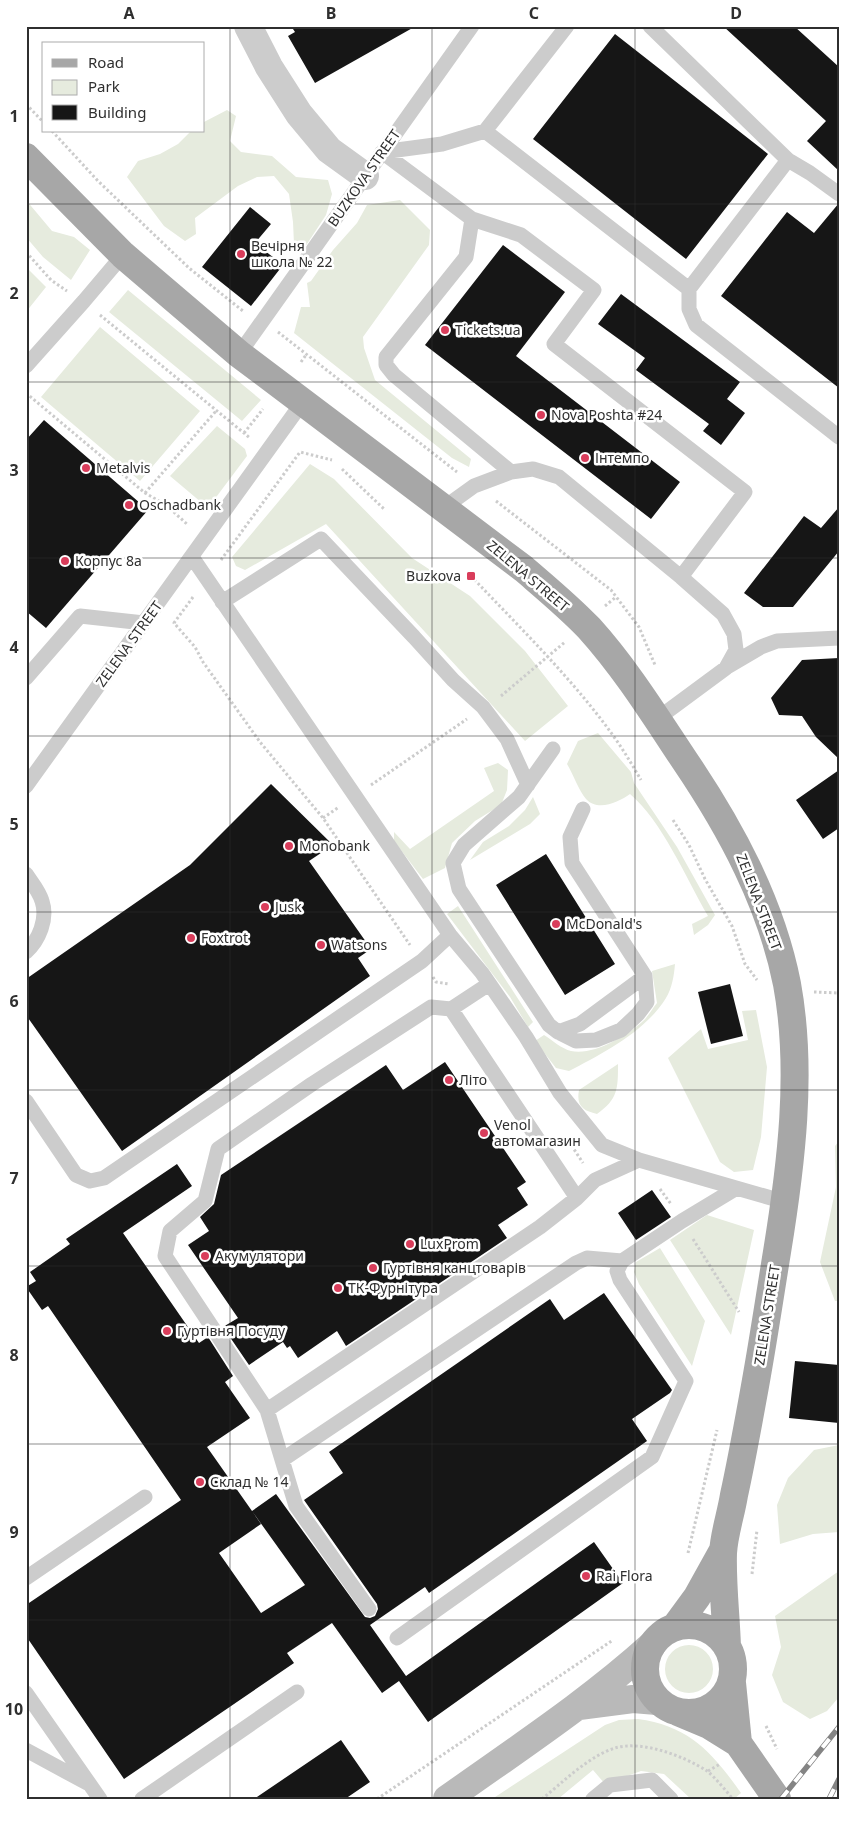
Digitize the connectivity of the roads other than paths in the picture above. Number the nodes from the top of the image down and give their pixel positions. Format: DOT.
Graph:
graph roads {
  1 [pos="248,26"];
  2 [pos="472,26"];
  3 [pos="567,26"];
  4 [pos="650,26"];
  5 [pos="486,131"];
  6 [pos="382,152"];
  7 [pos="26,157"];
  8 [pos="788,160"];
  9 [pos="365,176"];
  10 [pos="839,194"];
  11 [pos="472,219"];
  12 [pos="123,254"];
  13 [pos="689,289"];
  14 [pos="239,354"];
  15 [pos="26,366"];
  16 [pos="302,403"];
  17 [pos="839,437"];
  18 [pos="511,472"];
  19 [pos="442,509"];
  20 [pos="192,557"];
  21 [pos="681,577"];
  22 [pos="222,602"];
  23 [pos="144,623"];
  24 [pos="839,638"];
  25 [pos="726,668"];
  26 [pos="26,678"];
  27 [pos="665,713"];
  28 [pos="553,749"];
  29 [pos="528,785"];
  30 [pos="26,786"];
  31 [pos="583,808"];
  32 [pos="26,874"];
  33 [pos="450,935"];
  34 [pos="26,952"];
  35 [pos="645,976"];
  36 [pos="489,984"];
  37 [pos="451,1009"];
  38 [pos="558,1032"];
  39 [pos="26,1101"];
  40 [pos="639,1160"];
  41 [pos="735,1188"];
  42 [pos="577,1198"];
  43 [pos="785,1202"];
  44 [pos="622,1261"];
  45 [pos="267,1410"];
  46 [pos="282,1460"];
  47 [pos="145,1497"];
  48 [pos="723,1551"];
  49 [pos="26,1578"];
  50 [pos="369,1609"];
  51 [pos="675,1627"];
  52 [pos="398,1638"];
  53 [pos="652,1645"];
  54 [pos="727,1646"];
  55 [pos="732,1683"];
  56 [pos="297,1692"];
  57 [pos="26,1693"];
  58 [pos="578,1706"];
  59 [pos="667,1706"];
  60 [pos="738,1743"];
  61 [pos="26,1750"];
  62 [pos="91,1785"];
  63 [pos="100,1799"];
  64 [pos="142,1799"];
  65 [pos="447,1799"];
  66 [pos="593,1799"];
  67 [pos="671,1799"];
  68 [pos="777,1799"];
  1 -- 9 [label="street"];
  2 -- 6 [label="lane, BUZKOVA STREET"];
  3 -- 5 [label="lane"];
  4 -- 8 [label="lane"];
  5 -- 6 [label="lane"];
  5 -- 13 [label="lane"];
  6 -- 9 [label="lane, BUZKOVA STREET"];
  6 -- 11 [label="lane"];
  7 -- 12 [label="main road, ZELENA STREET"];
  8 -- 10 [label="lane"];
  8 -- 13 [label="lane"];
  9 -- 14 [label="lane, BUZKOVA STREET"];
  11 -- 18 [label="lane"];
  11 -- 21 [label="lane"];
  12 -- 14 [label="main road, ZELENA STREET"];
  12 -- 15 [label="lane"];
  13 -- 17 [label="lane"];
  14 -- 16 [label="main road, ZELENA STREET"];
  16 -- 19 [label="main road, ZELENA STREET"];
  16 -- 20 [label="lane, ZELENA STREET"];
  18 -- 19 [label="lane"];
  18 -- 21 [label="lane"];
  19 -- 27 [label="main road, ZELENA STREET"];
  20 -- 22 [label="lane"];
  20 -- 23 [label="lane, ZELENA STREET"];
  21 -- 25 [label="lane"];
  22 -- 29 [label="lane"];
  22 -- 33 [label="lane"];
  23 -- 26 [label="lane"];
  23 -- 30 [label="lane, ZELENA STREET"];
  24 -- 25 [label="lane"];
  25 -- 27 [label="lane"];
  27 -- 43 [label="main road, ZELENA STREET"];
  28 -- 29 [label="lane"];
  29 -- 38 [label="lane"];
  31 -- 35 [label="lane"];
  32 -- 34 [label="lane"];
  33 -- 36 [label="lane"];
  33 -- 39 [label="lane"];
  35 -- 38 [label="lane"];
  35 -- 38 [label="lane"];
  36 -- 37 [label="lane"];
  36 -- 40 [label="lane"];
  37 -- 42 [label="lane"];
  37 -- 45 [label="lane"];
  40 -- 41 [label="lane"];
  40 -- 42 [label="lane"];
  41 -- 43 [label="lane"];
  41 -- 44 [label="lane"];
  42 -- 45 [label="lane"];
  43 -- 48 [label="main road, ZELENA STREET"];
  44 -- 46 [label="lane"];
  44 -- 52 [label="lane"];
  45 -- 46 [label="lane"];
  46 -- 50 [label="lane"];
  47 -- 49 [label="lane"];
  48 -- 51 [label="main road, ZELENA STREET"];
  48 -- 54 [label="main road, ZELENA STREET"];
  51 -- 53 [label="main road"];
  51 -- 54 [label="main road"];
  53 -- 58 [label="main road"];
  53 -- 59 [label="main road"];
  54 -- 55 [label="main road"];
  55 -- 59 [label="main road"];
  55 -- 60 [label="main road"];
  56 -- 64 [label="lane"];
  57 -- 62 [label="lane"];
  58 -- 59 [label="main road"];
  58 -- 65 [label="main road"];
  59 -- 60 [label="main road"];
  60 -- 68 [label="main road"];
  61 -- 62 [label="lane"];
  62 -- 63 [label="lane"];
  66 -- 67 [label="lane"];
}
